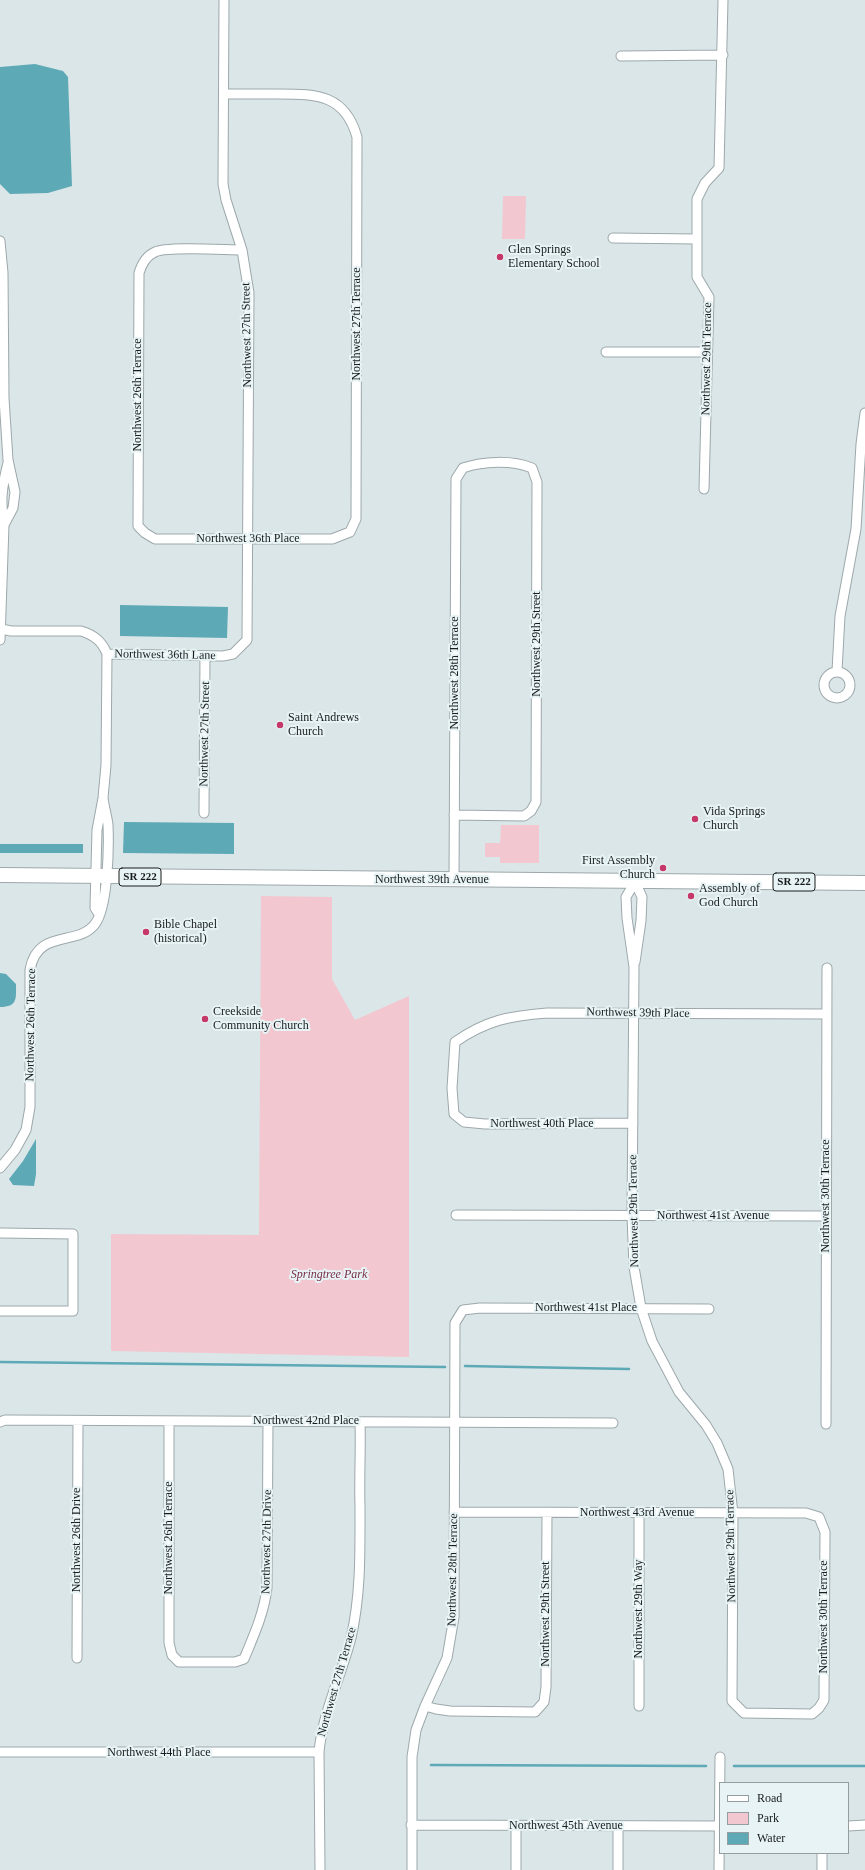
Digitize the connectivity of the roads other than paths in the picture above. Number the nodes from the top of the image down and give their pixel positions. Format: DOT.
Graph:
graph roads {
  1 [pos="224,0"];
  2 [pos="723,0"];
  3 [pos="723,55"];
  4 [pos="621,56"];
  5 [pos="224,94"];
  6 [pos="613,238"];
  7 [pos="697,239"];
  8 [pos="0,241"];
  9 [pos="242,250"];
  10 [pos="606,352"];
  11 [pos="707,352"];
  12 [pos="865,412"];
  13 [pos="8,460"];
  14 [pos="463,468"];
  15 [pos="704,490"];
  16 [pos="4,525"];
  17 [pos="350,532"];
  18 [pos="145,533"];
  19 [pos="247,539"];
  20 [pos="1,629"];
  21 [pos="0,640"];
  22 [pos="242,647"];
  23 [pos="107,654"];
  24 [pos="205,656"];
  25 [pos="837,672"];
  26 [pos="204,813"];
  27 [pos="454,815"];
  28 [pos="0,875"];
  29 [pos="101,876"];
  30 [pos="454,880"];
  31 [pos="635,882"];
  32 [pos="865,883"];
  33 [pos="634,967"];
  34 [pos="827,968"];
  35 [pos="633,1013"];
  36 [pos="827,1014"];
  37 [pos="454,1114"];
  38 [pos="632,1123"];
  39 [pos="0,1168"];
  40 [pos="456,1215"];
  41 [pos="632,1215"];
  42 [pos="826,1216"];
  43 [pos="0,1233"];
  44 [pos="641,1308"];
  45 [pos="709,1309"];
  46 [pos="463,1310"];
  47 [pos="0,1311"];
  48 [pos="78,1421"];
  49 [pos="169,1421"];
  50 [pos="268,1421"];
  51 [pos="0,1422"];
  52 [pos="360,1422"];
  53 [pos="454,1422"];
  54 [pos="613,1423"];
  55 [pos="826,1424"];
  56 [pos="454,1512"];
  57 [pos="547,1513"];
  58 [pos="639,1513"];
  59 [pos="733,1514"];
  60 [pos="820,1517"];
  61 [pos="77,1658"];
  62 [pos="244,1659"];
  63 [pos="425,1706"];
  64 [pos="639,1706"];
  65 [pos="812,1714"];
  66 [pos="0,1752"];
  67 [pos="318,1752"];
  68 [pos="720,1757"];
  69 [pos="720,1782"];
  70 [pos="411,1825"];
  71 [pos="516,1826"];
  72 [pos="618,1826"];
  73 [pos="719,1826"];
  74 [pos="849,1826"];
  75 [pos="865,1826"];
  76 [pos="719,1854"];
  77 [pos="822,1854"];
  78 [pos="320,1870"];
  79 [pos="412,1870"];
  80 [pos="516,1870"];
  81 [pos="618,1870"];
  82 [pos="719,1870"];
  83 [pos="822,1870"];
  1 -- 5 [label="street, Northwest 27th Street"];
  2 -- 3 [label="street, Northwest 29th Terrace"];
  3 -- 4 [label="street"];
  3 -- 7 [label="street, Northwest 29th Terrace"];
  5 -- 9 [label="street, Northwest 27th Street"];
  5 -- 17 [label="street, Northwest 27th Terrace"];
  6 -- 7 [label="street"];
  7 -- 11 [label="street, Northwest 29th Terrace"];
  8 -- 13 [label="street"];
  9 -- 18 [label="street, Northwest 26th Terrace"];
  9 -- 19 [label="street, Northwest 27th Street"];
  10 -- 11 [label="street"];
  11 -- 15 [label="street, Northwest 29th Terrace"];
  12 -- 25 [label="street"];
  13 -- 16 [label="street"];
  13 -- 16 [label="street"];
  14 -- 27 [label="street, Northwest 28th Terrace"];
  14 -- 27 [label="street, Northwest 29th Street"];
  16 -- 20 [label="street"];
  17 -- 19 [label="street, Northwest 36th Place"];
  18 -- 19 [label="street, Northwest 36th Place"];
  19 -- 22 [label="street, Northwest 27th Street"];
  20 -- 21 [label="street"];
  20 -- 23 [label="street, Northwest 36th Lane"];
  22 -- 24 [label="street, Northwest 36th Lane"];
  23 -- 24 [label="street, Northwest 36th Lane"];
  23 -- 29 [label="street, Northwest 26th Terrace"];
  24 -- 26 [label="street, Northwest 27th Street"];
  27 -- 30 [label="street, Northwest 28th Terrace"];
  28 -- 29 [label="main road, Northwest 39th Avenue / SR 222"];
  29 -- 30 [label="main road, Northwest 39th Avenue / SR 222"];
  29 -- 39 [label="street, Northwest 26th Terrace"];
  30 -- 31 [label="main road, Northwest 39th Avenue / SR 222"];
  31 -- 32 [label="main road, Northwest 39th Avenue / SR 222"];
  31 -- 33 [label="street, Northwest 29th Terrace"];
  31 -- 33 [label="street, Northwest 29th Terrace"];
  33 -- 35 [label="street, Northwest 29th Terrace"];
  34 -- 36 [label="street, Northwest 30th Terrace"];
  35 -- 36 [label="street, Northwest 39th Place"];
  35 -- 37 [label="street, Northwest 39th Place"];
  35 -- 38 [label="street, Northwest 29th Terrace"];
  36 -- 42 [label="street, Northwest 30th Terrace"];
  37 -- 38 [label="street, Northwest 40th Place"];
  38 -- 41 [label="street, Northwest 29th Terrace"];
  40 -- 41 [label="street, Northwest 41st Avenue"];
  41 -- 42 [label="street, Northwest 41st Avenue"];
  41 -- 44 [label="street, Northwest 29th Terrace"];
  42 -- 55 [label="street, Northwest 30th Terrace"];
  43 -- 47 [label="street"];
  44 -- 45 [label="street, Northwest 41st Place"];
  44 -- 46 [label="street, Northwest 41st Place"];
  44 -- 59 [label="street, Northwest 29th Terrace"];
  46 -- 53 [label="street, Northwest 28th Terrace"];
  48 -- 49 [label="street, Northwest 42nd Place"];
  48 -- 51 [label="street, Northwest 42nd Place"];
  48 -- 61 [label="street, Northwest 26th Drive"];
  49 -- 50 [label="street, Northwest 42nd Place"];
  49 -- 62 [label="street, Northwest 26th Terrace"];
  50 -- 52 [label="street, Northwest 42nd Place"];
  50 -- 62 [label="street, Northwest 27th Drive"];
  52 -- 53 [label="street, Northwest 42nd Place"];
  52 -- 67 [label="street, Northwest 27th Terrace"];
  53 -- 54 [label="street, Northwest 42nd Place"];
  53 -- 56 [label="street, Northwest 28th Terrace"];
  56 -- 57 [label="street, Northwest 43rd Avenue"];
  56 -- 63 [label="street, Northwest 28th Terrace"];
  57 -- 58 [label="street, Northwest 43rd Avenue"];
  57 -- 63 [label="street, Northwest 29th Street"];
  58 -- 59 [label="street, Northwest 43rd Avenue"];
  58 -- 64 [label="street, Northwest 29th Way"];
  59 -- 60 [label="street, Northwest 43rd Avenue"];
  59 -- 65 [label="street, Northwest 29th Terrace"];
  60 -- 65 [label="street, Northwest 30th Terrace"];
  63 -- 70 [label="street, Northwest 28th Terrace"];
  66 -- 67 [label="street, Northwest 44th Place"];
  67 -- 78 [label="street, Northwest 27th Terrace"];
  68 -- 69 [label="street"];
  70 -- 71 [label="street, Northwest 45th Avenue"];
  70 -- 79 [label="street, Northwest 28th Terrace"];
  71 -- 72 [label="street, Northwest 45th Avenue"];
  71 -- 80 [label="street"];
  72 -- 73 [label="street, Northwest 45th Avenue"];
  72 -- 81 [label="street"];
  74 -- 75 [label="street"];
  76 -- 82 [label="street"];
  77 -- 83 [label="street"];
}
